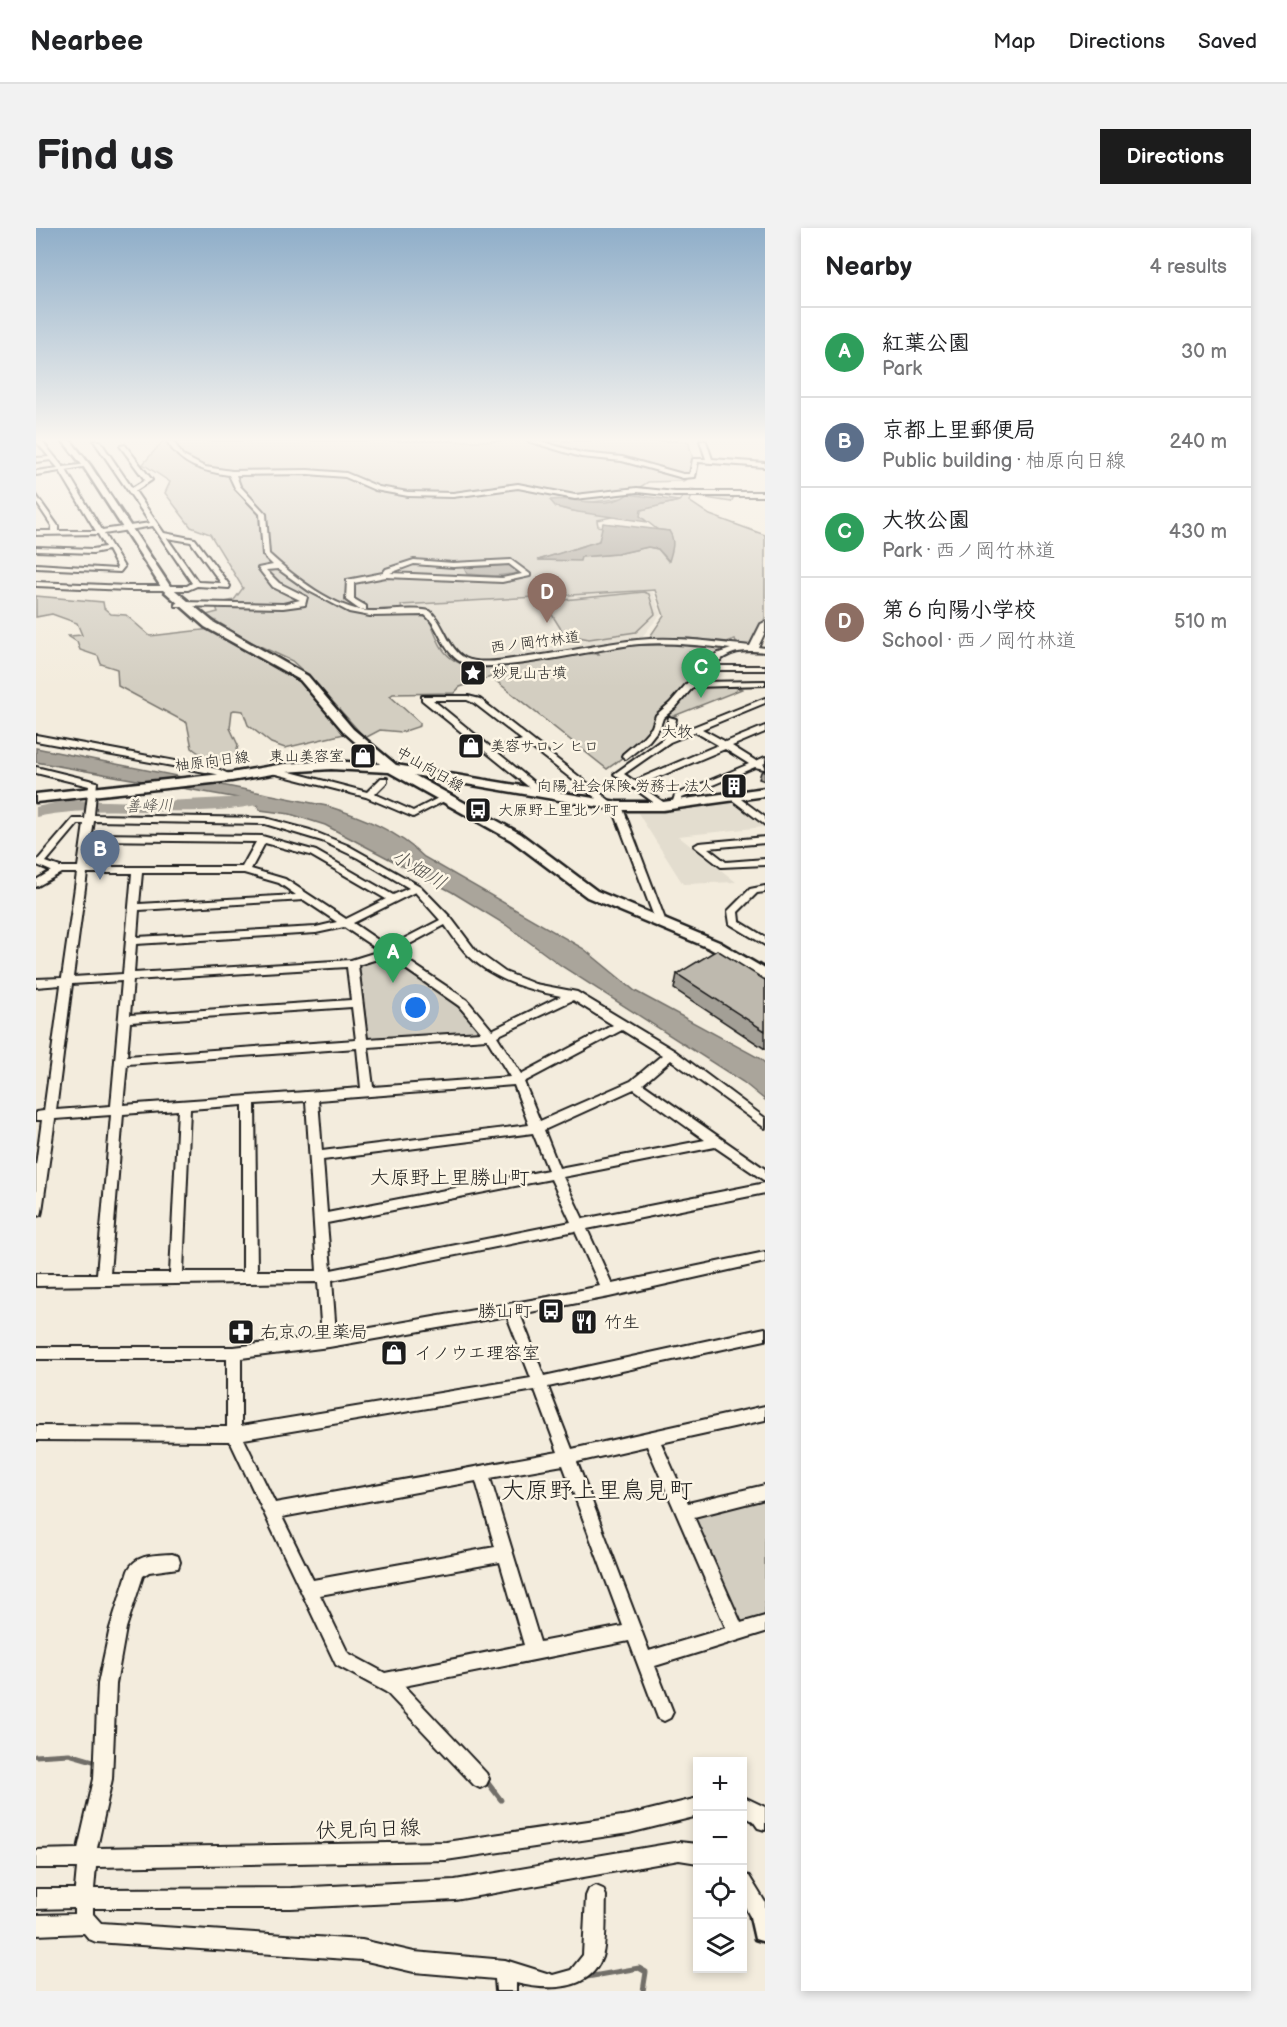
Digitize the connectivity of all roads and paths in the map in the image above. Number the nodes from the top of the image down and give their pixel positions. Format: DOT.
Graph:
graph roads {
  1 [pos="53,523"];
  2 [pos="94,523"];
  3 [pos="123,523"];
  4 [pos="264,523"];
  5 [pos="156,524"];
  6 [pos="126,528"];
  7 [pos="99,532"];
  8 [pos="36,533"];
  9 [pos="54,534"];
  10 [pos="164,535"];
  11 [pos="110,548"];
  12 [pos="36,549"];
  13 [pos="453,565"];
  14 [pos="36,566"];
  15 [pos="280,567"];
  16 [pos="386,575"];
  17 [pos="454,577"];
  18 [pos="36,582"];
  19 [pos="196,584"];
  20 [pos="166,588"];
  21 [pos="179,604"];
  22 [pos="381,614"];
  23 [pos="765,624"];
  24 [pos="741,648"];
  25 [pos="753,649"];
  26 [pos="765,650"];
  27 [pos="705,668"];
  28 [pos="765,668"];
  29 [pos="689,685"];
  30 [pos="765,686"];
  31 [pos="747,688"];
  32 [pos="765,700"];
  33 [pos="672,719"];
  34 [pos="695,728"];
  35 [pos="765,729"];
  36 [pos="36,738"];
  37 [pos="667,740"];
  38 [pos="528,741"];
  39 [pos="724,746"];
  40 [pos="492,752"];
  41 [pos="626,756"];
  42 [pos="762,765"];
  43 [pos="392,768"];
  44 [pos="36,770"];
  45 [pos="271,770"];
  46 [pos="231,777"];
  47 [pos="384,780"];
  48 [pos="634,784"];
  49 [pos="93,791"];
  50 [pos="765,792"];
  51 [pos="543,794"];
  52 [pos="369,795"];
  53 [pos="447,797"];
  54 [pos="734,797"];
  55 [pos="36,798"];
  56 [pos="677,804"];
  57 [pos="613,805"];
  58 [pos="663,806"];
  59 [pos="89,820"];
  60 [pos="765,822"];
  61 [pos="86,837"];
  62 [pos="262,839"];
  63 [pos="765,840"];
  64 [pos="765,862"];
  65 [pos="137,869"];
  66 [pos="59,870"];
  67 [pos="82,870"];
  68 [pos="245,870"];
  69 [pos="36,884"];
  70 [pos="416,888"];
  71 [pos="760,890"];
  72 [pos="305,897"];
  73 [pos="765,898"];
  74 [pos="394,900"];
  75 [pos="134,907"];
  76 [pos="447,920"];
  77 [pos="661,922"];
  78 [pos="346,923"];
  79 [pos="764,940"];
  80 [pos="131,941"];
  81 [pos="387,951"];
  82 [pos="352,963"];
  83 [pos="750,965"];
  84 [pos="765,968"];
  85 [pos="765,975"];
  86 [pos="128,977"];
  87 [pos="67,981"];
  88 [pos="36,983"];
  89 [pos="573,995"];
  90 [pos="357,1003"];
  91 [pos="124,1019"];
  92 [pos="622,1025"];
  93 [pos="490,1035"];
  94 [pos="362,1045"];
  95 [pos="671,1054"];
  96 [pos="121,1060"];
  97 [pos="516,1081"];
  98 [pos="635,1084"];
  99 [pos="368,1093"];
  100 [pos="312,1097"];
  101 [pos="249,1101"];
  102 [pos="184,1106"];
  103 [pos="117,1110"];
  104 [pos="42,1116"];
  105 [pos="765,1124"];
  106 [pos="537,1128"];
  107 [pos="716,1142"];
  108 [pos="316,1156"];
  109 [pos="555,1173"];
  110 [pos="765,1176"];
  111 [pos="765,1188"];
  112 [pos="36,1211"];
  113 [pos="321,1219"];
  114 [pos="579,1225"];
  115 [pos="765,1257"];
  116 [pos="326,1276"];
  117 [pos="250,1278"];
  118 [pos="176,1279"];
  119 [pos="36,1280"];
  120 [pos="103,1280"];
  121 [pos="609,1292"];
  122 [pos="512,1310"];
  123 [pos="765,1334"];
  124 [pos="330,1341"];
  125 [pos="36,1353"];
  126 [pos="234,1353"];
  127 [pos="539,1383"];
  128 [pos="765,1413"];
  129 [pos="36,1433"];
  130 [pos="234,1434"];
  131 [pos="652,1439"];
  132 [pos="566,1457"];
  133 [pos="481,1473"];
  134 [pos="765,1492"];
  135 [pos="273,1511"];
  136 [pos="683,1512"];
  137 [pos="506,1553"];
  138 [pos="172,1562"];
  139 [pos="310,1589"];
  140 [pos="765,1624"];
  141 [pos="633,1632"];
  142 [pos="737,1632"];
  143 [pos="534,1650"];
  144 [pos="645,1661"];
  145 [pos="385,1682"];
  146 [pos="664,1712"];
  147 [pos="480,1779"];
  148 [pos="693,1808"];
  149 [pos="747,1808"];
  150 [pos="765,1821"];
  151 [pos="693,1853"];
  152 [pos="36,1859"];
  153 [pos="85,1859"];
  154 [pos="747,1892"];
  155 [pos="596,1896"];
  156 [pos="36,1899"];
  157 [pos="84,1899"];
  158 [pos="89,1923"];
  159 [pos="764,1923"];
  160 [pos="36,1925"];
  161 [pos="505,1970"];
  162 [pos="506,1991"];
  1 -- 9 [label="street"];
  2 -- 7 [label="street"];
  3 -- 6 [label="main road, 中山向日線"];
  4 -- 15 [label="street, 西ノ岡竹林道"];
  5 -- 6 [label="street"];
  5 -- 10 [label="street"];
  6 -- 7 [label="street"];
  6 -- 20 [label="main road, 中山向日線"];
  7 -- 9 [label="street"];
  7 -- 11 [label="street"];
  8 -- 9 [label="street"];
  10 -- 19 [label="street"];
  10 -- 19 [label="street"];
  11 -- 12 [label="street"];
  11 -- 14 [label="street"];
  13 -- 16 [label="street"];
  13 -- 17 [label="street"];
  13 -- 17 [label="street"];
  15 -- 21 [label="street"];
  15 -- 22 [label="street, 西ノ岡竹林道"];
  16 -- 17 [label="street"];
  16 -- 22 [label="street"];
  18 -- 20 [label="street"];
  19 -- 20 [label="street"];
  20 -- 21 [label="main road, 中山向日線"];
  21 -- 43 [label="main road, 中山向日線"];
  22 -- 24 [label="street, 西ノ岡竹林道"];
  23 -- 25 [label="street"];
  24 -- 25 [label="street, 西ノ岡竹林道"];
  24 -- 27 [label="street"];
  25 -- 26 [label="street, 西ノ岡竹林道"];
  27 -- 28 [label="street"];
  27 -- 29 [label="street"];
  29 -- 30 [label="street"];
  29 -- 41 [label="street"];
  30 -- 31 [label="street"];
  32 -- 34 [label="street"];
  33 -- 37 [label="street"];
  34 -- 37 [label="street"];
  34 -- 39 [label="street"];
  35 -- 39 [label="street"];
  36 -- 46 [label="street"];
  37 -- 48 [label="street"];
  38 -- 40 [label="street"];
  38 -- 40 [label="street"];
  38 -- 57 [label="street"];
  39 -- 42 [label="street"];
  39 -- 48 [label="street"];
  40 -- 51 [label="street"];
  42 -- 56 [label="street"];
  43 -- 45 [label="main road, 柚原向日線"];
  43 -- 51 [label="main road, 柚原向日線"];
  43 -- 53 [label="main road, 中山向日線"];
  44 -- 49 [label="street"];
  45 -- 46 [label="main road, 柚原向日線"];
  45 -- 52 [label="street"];
  46 -- 49 [label="main road, 柚原向日線"];
  47 -- 52 [label="street"];
  48 -- 58 [label="street"];
  49 -- 55 [label="main road, 柚原向日線"];
  49 -- 59 [label="street"];
  50 -- 54 [label="main road, 柚原向日線"];
  51 -- 57 [label="main road, 柚原向日線"];
  52 -- 53 [label="street"];
  53 -- 77 [label="main road, 中山向日線"];
  54 -- 56 [label="main road, 柚原向日線"];
  54 -- 60 [label="street"];
  56 -- 58 [label="main road, 柚原向日線"];
  57 -- 58 [label="main road, 柚原向日線"];
  57 -- 77 [label="street"];
  59 -- 61 [label="street"];
  59 -- 66 [label="street"];
  59 -- 70 [label="street"];
  61 -- 62 [label="street"];
  61 -- 67 [label="street"];
  62 -- 68 [label="street"];
  62 -- 74 [label="street"];
  63 -- 64 [label="street"];
  65 -- 67 [label="street"];
  65 -- 68 [label="street"];
  65 -- 75 [label="street"];
  66 -- 67 [label="street"];
  66 -- 69 [label="street"];
  67 -- 87 [label="street"];
  68 -- 72 [label="street"];
  70 -- 74 [label="street"];
  70 -- 76 [label="street"];
  71 -- 73 [label="street"];
  71 -- 79 [label="street"];
  72 -- 75 [label="street"];
  72 -- 78 [label="street"];
  74 -- 78 [label="street"];
  75 -- 80 [label="street"];
  76 -- 81 [label="street"];
  76 -- 89 [label="street"];
  77 -- 83 [label="main road, 中山向日線"];
  78 -- 80 [label="street"];
  78 -- 81 [label="street"];
  80 -- 86 [label="street"];
  81 -- 82 [label="street"];
  81 -- 93 [label="street"];
  82 -- 86 [label="street"];
  82 -- 90 [label="street"];
  83 -- 84 [label="street"];
  83 -- 85 [label="main road, 中山向日線"];
  86 -- 87 [label="street"];
  86 -- 91 [label="street"];
  87 -- 88 [label="street"];
  87 -- 104 [label="street"];
  89 -- 92 [label="street"];
  89 -- 93 [label="street"];
  90 -- 91 [label="street"];
  90 -- 94 [label="street"];
  91 -- 96 [label="street"];
  92 -- 95 [label="street"];
  92 -- 97 [label="street"];
  93 -- 94 [label="street"];
  93 -- 97 [label="street"];
  94 -- 96 [label="street"];
  94 -- 99 [label="street"];
  95 -- 98 [label="street"];
  95 -- 105 [label="street"];
  96 -- 103 [label="street"];
  97 -- 99 [label="street"];
  97 -- 106 [label="street"];
  98 -- 106 [label="street"];
  98 -- 107 [label="street"];
  99 -- 100 [label="street"];
  100 -- 101 [label="street"];
  100 -- 108 [label="street"];
  101 -- 102 [label="street"];
  101 -- 117 [label="street"];
  102 -- 103 [label="street"];
  102 -- 118 [label="street"];
  103 -- 104 [label="street"];
  103 -- 120 [label="street"];
  104 -- 112 [label="street"];
  106 -- 108 [label="street"];
  106 -- 109 [label="street"];
  107 -- 109 [label="street"];
  107 -- 110 [label="street"];
  108 -- 113 [label="street"];
  109 -- 113 [label="street"];
  109 -- 114 [label="street"];
  111 -- 114 [label="street"];
  113 -- 116 [label="street"];
  114 -- 116 [label="street"];
  114 -- 121 [label="street"];
  115 -- 121 [label="street"];
  116 -- 117 [label="street"];
  116 -- 124 [label="street"];
  117 -- 118 [label="street"];
  118 -- 120 [label="street"];
  119 -- 120 [label="street"];
  121 -- 122 [label="street"];
  122 -- 124 [label="street"];
  122 -- 127 [label="street"];
  123 -- 127 [label="street"];
  124 -- 126 [label="street"];
  125 -- 126 [label="street"];
  126 -- 130 [label="street"];
  127 -- 130 [label="street"];
  127 -- 132 [label="street"];
  128 -- 131 [label="street"];
  129 -- 130 [label="street"];
  130 -- 135 [label="street"];
  131 -- 132 [label="street"];
  131 -- 136 [label="street"];
  132 -- 133 [label="street"];
  132 -- 141 [label="street"];
  133 -- 135 [label="street"];
  133 -- 137 [label="street"];
  134 -- 136 [label="street"];
  135 -- 139 [label="street"];
  136 -- 142 [label="street"];
  137 -- 139 [label="street"];
  137 -- 143 [label="street"];
  138 -- 153 [label="street"];
  139 -- 145 [label="street"];
  140 -- 142 [label="street"];
  141 -- 143 [label="street"];
  141 -- 144 [label="street"];
  142 -- 144 [label="street"];
  143 -- 145 [label="street"];
  144 -- 146 [label="street"];
  145 -- 147 [label="street"];
  148 -- 153 [label="street, 伏見向日線"];
  149 -- 150 [label="street"];
  151 -- 157 [label="street"];
  152 -- 153 [label="street, 伏見向日線"];
  153 -- 157 [label="street"];
  154 -- 159 [label="street"];
  155 -- 161 [label="street"];
  156 -- 157 [label="street"];
  157 -- 158 [label="street"];
  158 -- 160 [label="street"];
  158 -- 161 [label="street"];
  161 -- 162 [label="street"];
}
